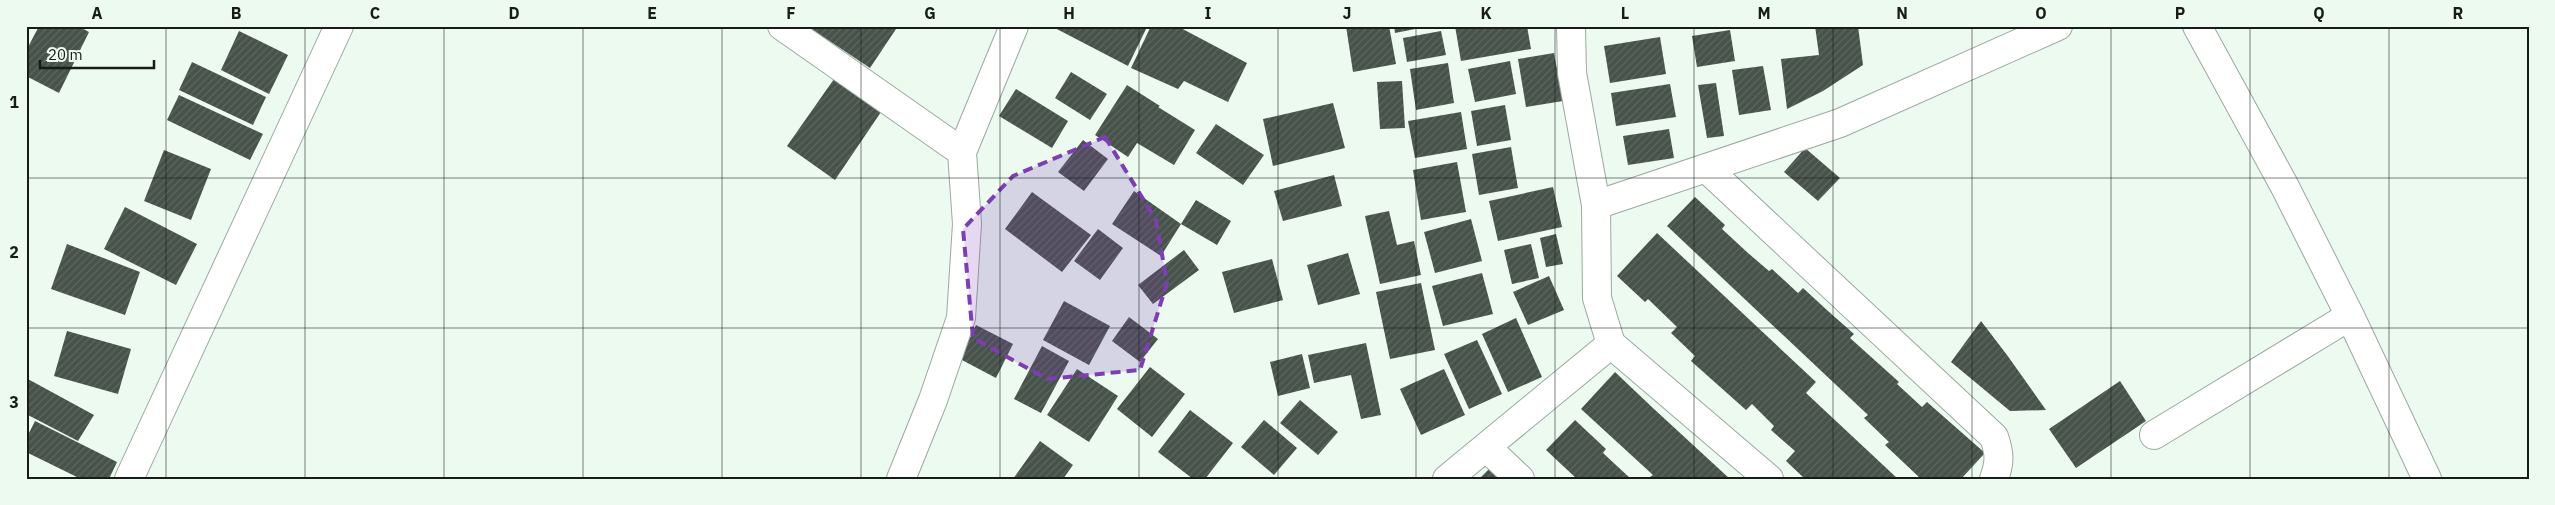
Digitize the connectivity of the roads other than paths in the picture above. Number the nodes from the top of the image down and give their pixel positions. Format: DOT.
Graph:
graph roads {
  1 [pos="339,26"];
  2 [pos="782,26"];
  3 [pos="1014,26"];
  4 [pos="1571,26"];
  5 [pos="2058,26"];
  6 [pos="2197,26"];
  7 [pos="962,152"];
  8 [pos="1706,168"];
  9 [pos="1596,205"];
  10 [pos="2350,316"];
  11 [pos="1610,344"];
  12 [pos="2154,434"];
  13 [pos="1486,447"];
  14 [pos="129,479"];
  15 [pos="901,479"];
  16 [pos="1447,479"];
  17 [pos="1520,479"];
  18 [pos="1769,479"];
  19 [pos="1994,479"];
  20 [pos="2427,479"];
  1 -- 14 [label="street"];
  2 -- 7 [label="street"];
  3 -- 7 [label="street"];
  4 -- 9 [label="street"];
  5 -- 8 [label="street"];
  6 -- 10 [label="street"];
  7 -- 15 [label="street"];
  8 -- 9 [label="street"];
  8 -- 19 [label="street"];
  9 -- 11 [label="street"];
  10 -- 12 [label="street"];
  10 -- 20 [label="street"];
  11 -- 13 [label="street"];
  11 -- 18 [label="street"];
  13 -- 16 [label="street"];
  13 -- 17 [label="street"];
}
